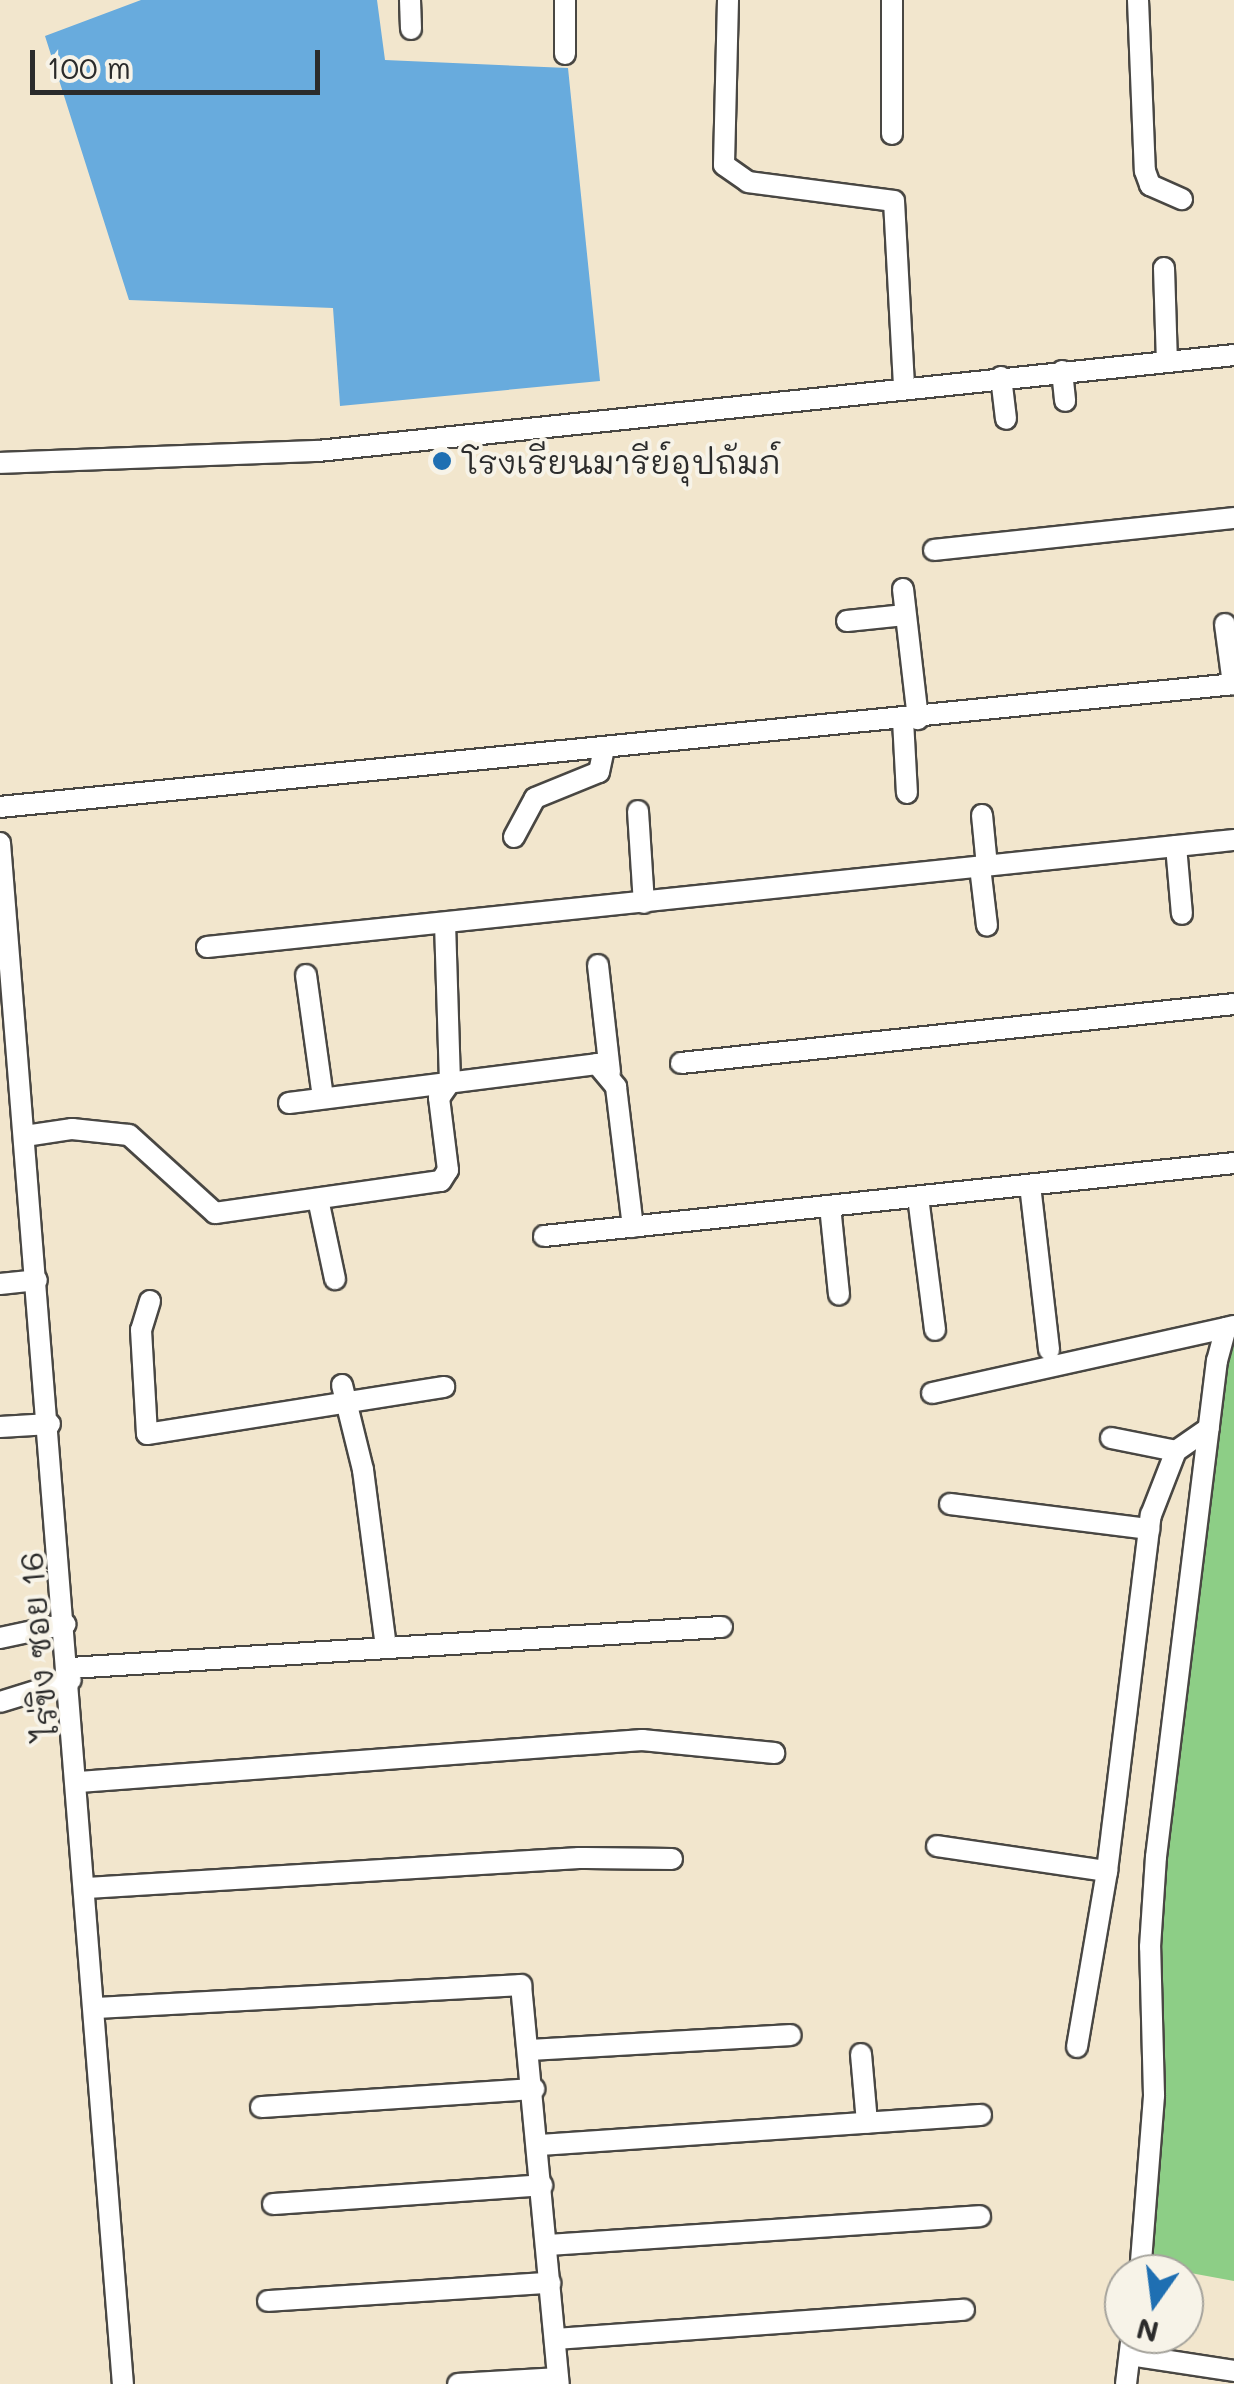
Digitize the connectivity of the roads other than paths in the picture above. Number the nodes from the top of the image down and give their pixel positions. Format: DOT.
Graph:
graph roads {
  1 [pos="410,0"];
  2 [pos="565,0"];
  3 [pos="728,0"];
  4 [pos="892,0"];
  5 [pos="1138,0"];
  6 [pos="412,29"];
  7 [pos="564,54"];
  8 [pos="892,134"];
  9 [pos="1182,199"];
  10 [pos="1164,268"];
  11 [pos="1234,355"];
  12 [pos="1167,361"];
  13 [pos="1062,371"];
  14 [pos="1001,377"];
  15 [pos="904,386"];
  16 [pos="1065,401"];
  17 [pos="1006,419"];
  18 [pos="0,462"];
  19 [pos="1234,518"];
  20 [pos="934,550"];
  21 [pos="902,589"];
  22 [pos="906,615"];
  23 [pos="847,621"];
  24 [pos="1225,624"];
  25 [pos="1234,684"];
  26 [pos="910,719"];
  27 [pos="604,748"];
  28 [pos="907,793"];
  29 [pos="0,806"];
  30 [pos="638,811"];
  31 [pos="982,815"];
  32 [pos="514,837"];
  33 [pos="1234,840"];
  34 [pos="0,843"];
  35 [pos="1176,846"];
  36 [pos="984,866"];
  37 [pos="644,903"];
  38 [pos="1182,914"];
  39 [pos="445,924"];
  40 [pos="987,926"];
  41 [pos="207,948"];
  42 [pos="598,966"];
  43 [pos="306,975"];
  44 [pos="6,993"];
  45 [pos="1234,1004"];
  46 [pos="681,1063"];
  47 [pos="610,1072"];
  48 [pos="450,1082"];
  49 [pos="324,1098"];
  50 [pos="289,1103"];
  51 [pos="24,1136"];
  52 [pos="1234,1162"];
  53 [pos="1030,1184"];
  54 [pos="918,1196"];
  55 [pos="318,1199"];
  56 [pos="830,1206"];
  57 [pos="632,1227"];
  58 [pos="544,1236"];
  59 [pos="37,1280"];
  60 [pos="335,1280"];
  61 [pos="0,1284"];
  62 [pos="839,1295"];
  63 [pos="150,1301"];
  64 [pos="1230,1327"];
  65 [pos="935,1330"];
  66 [pos="1049,1350"];
  67 [pos="342,1385"];
  68 [pos="444,1388"];
  69 [pos="932,1393"];
  70 [pos="351,1405"];
  71 [pos="50,1424"];
  72 [pos="0,1428"];
  73 [pos="1209,1428"];
  74 [pos="1111,1438"];
  75 [pos="1176,1451"];
  76 [pos="950,1504"];
  77 [pos="1149,1529"];
  78 [pos="66,1624"];
  79 [pos="722,1626"];
  80 [pos="0,1638"];
  81 [pos="386,1646"];
  82 [pos="70,1674"];
  83 [pos="0,1702"];
  84 [pos="774,1753"];
  85 [pos="78,1782"];
  86 [pos="936,1846"];
  87 [pos="672,1859"];
  88 [pos="1107,1871"];
  89 [pos="87,1888"];
  90 [pos="97,2008"];
  91 [pos="791,2036"];
  92 [pos="1077,2047"];
  93 [pos="530,2050"];
  94 [pos="861,2054"];
  95 [pos="534,2089"];
  96 [pos="261,2107"];
  97 [pos="981,2115"];
  98 [pos="867,2123"];
  99 [pos="538,2145"];
  100 [pos="542,2185"];
  101 [pos="273,2204"];
  102 [pos="980,2216"];
  103 [pos="547,2245"];
  104 [pos="1142,2254"];
  105 [pos="550,2283"];
  106 [pos="268,2301"];
  107 [pos="964,2310"];
  108 [pos="555,2339"];
  109 [pos="1130,2354"];
  110 [pos="1169,2354"];
  111 [pos="1234,2371"];
  112 [pos="559,2381"];
  113 [pos="123,2384"];
  114 [pos="458,2384"];
  115 [pos="1126,2384"];
  1 -- 6 [label="street"];
  2 -- 7 [label="street"];
  3 -- 15 [label="street"];
  4 -- 8 [label="street"];
  5 -- 9 [label="street"];
  10 -- 12 [label="street"];
  11 -- 12 [label="street"];
  12 -- 13 [label="street"];
  13 -- 14 [label="street"];
  13 -- 16 [label="street"];
  14 -- 15 [label="street"];
  14 -- 17 [label="street"];
  15 -- 18 [label="street"];
  19 -- 20 [label="street"];
  21 -- 22 [label="street"];
  22 -- 23 [label="street"];
  22 -- 26 [label="street"];
  24 -- 25 [label="street"];
  25 -- 26 [label="street"];
  26 -- 27 [label="street"];
  26 -- 28 [label="street"];
  27 -- 29 [label="street"];
  27 -- 32 [label="street"];
  30 -- 37 [label="street"];
  31 -- 36 [label="street"];
  33 -- 35 [label="street"];
  34 -- 44 [label="street, ไร่ขิง ซอย 16"];
  35 -- 36 [label="street"];
  35 -- 38 [label="street"];
  36 -- 37 [label="street"];
  36 -- 40 [label="street"];
  37 -- 39 [label="street"];
  39 -- 41 [label="street"];
  39 -- 48 [label="street"];
  42 -- 47 [label="street"];
  43 -- 49 [label="street"];
  44 -- 51 [label="street, ไร่ขิง ซอย 16"];
  45 -- 46 [label="street"];
  47 -- 48 [label="street"];
  47 -- 57 [label="street"];
  48 -- 49 [label="street"];
  48 -- 55 [label="street"];
  49 -- 50 [label="street"];
  51 -- 55 [label="street"];
  51 -- 59 [label="street, ไร่ขิง ซอย 16"];
  52 -- 53 [label="street"];
  53 -- 54 [label="street"];
  53 -- 66 [label="street"];
  54 -- 56 [label="street"];
  54 -- 65 [label="street"];
  55 -- 60 [label="street"];
  56 -- 57 [label="street"];
  56 -- 62 [label="street"];
  57 -- 58 [label="street"];
  59 -- 61 [label="street"];
  59 -- 71 [label="street, ไร่ขิง ซอย 16"];
  63 -- 70 [label="street"];
  64 -- 69 [label="street"];
  64 -- 73 [label="street"];
  67 -- 70 [label="street"];
  68 -- 70 [label="street"];
  70 -- 81 [label="street"];
  71 -- 72 [label="street"];
  71 -- 78 [label="street, ไร่ขิง ซอย 16"];
  73 -- 75 [label="street"];
  73 -- 104 [label="street"];
  74 -- 75 [label="street"];
  75 -- 77 [label="street"];
  76 -- 77 [label="street"];
  77 -- 88 [label="street"];
  78 -- 80 [label="street"];
  78 -- 82 [label="street, ไร่ขิง ซอย 16"];
  79 -- 81 [label="street"];
  81 -- 82 [label="street"];
  82 -- 83 [label="street"];
  82 -- 85 [label="street, ไร่ขิง ซอย 16"];
  84 -- 85 [label="street"];
  85 -- 89 [label="street, ไร่ขิง ซอย 16"];
  86 -- 88 [label="street"];
  87 -- 89 [label="street"];
  88 -- 92 [label="street"];
  89 -- 90 [label="street, ไร่ขิง ซอย 16"];
  90 -- 93 [label="street"];
  90 -- 113 [label="street, ไร่ขิง ซอย 16"];
  91 -- 93 [label="street"];
  93 -- 95 [label="street"];
  94 -- 98 [label="street"];
  95 -- 96 [label="street"];
  95 -- 99 [label="street"];
  97 -- 98 [label="street"];
  98 -- 99 [label="street"];
  99 -- 100 [label="street"];
  100 -- 101 [label="street"];
  100 -- 103 [label="street"];
  102 -- 103 [label="street"];
  103 -- 105 [label="street"];
  105 -- 106 [label="street"];
  105 -- 108 [label="street"];
  107 -- 108 [label="street"];
  108 -- 112 [label="street"];
  109 -- 115 [label="street"];
  110 -- 111 [label="street"];
  112 -- 114 [label="street"];
}
